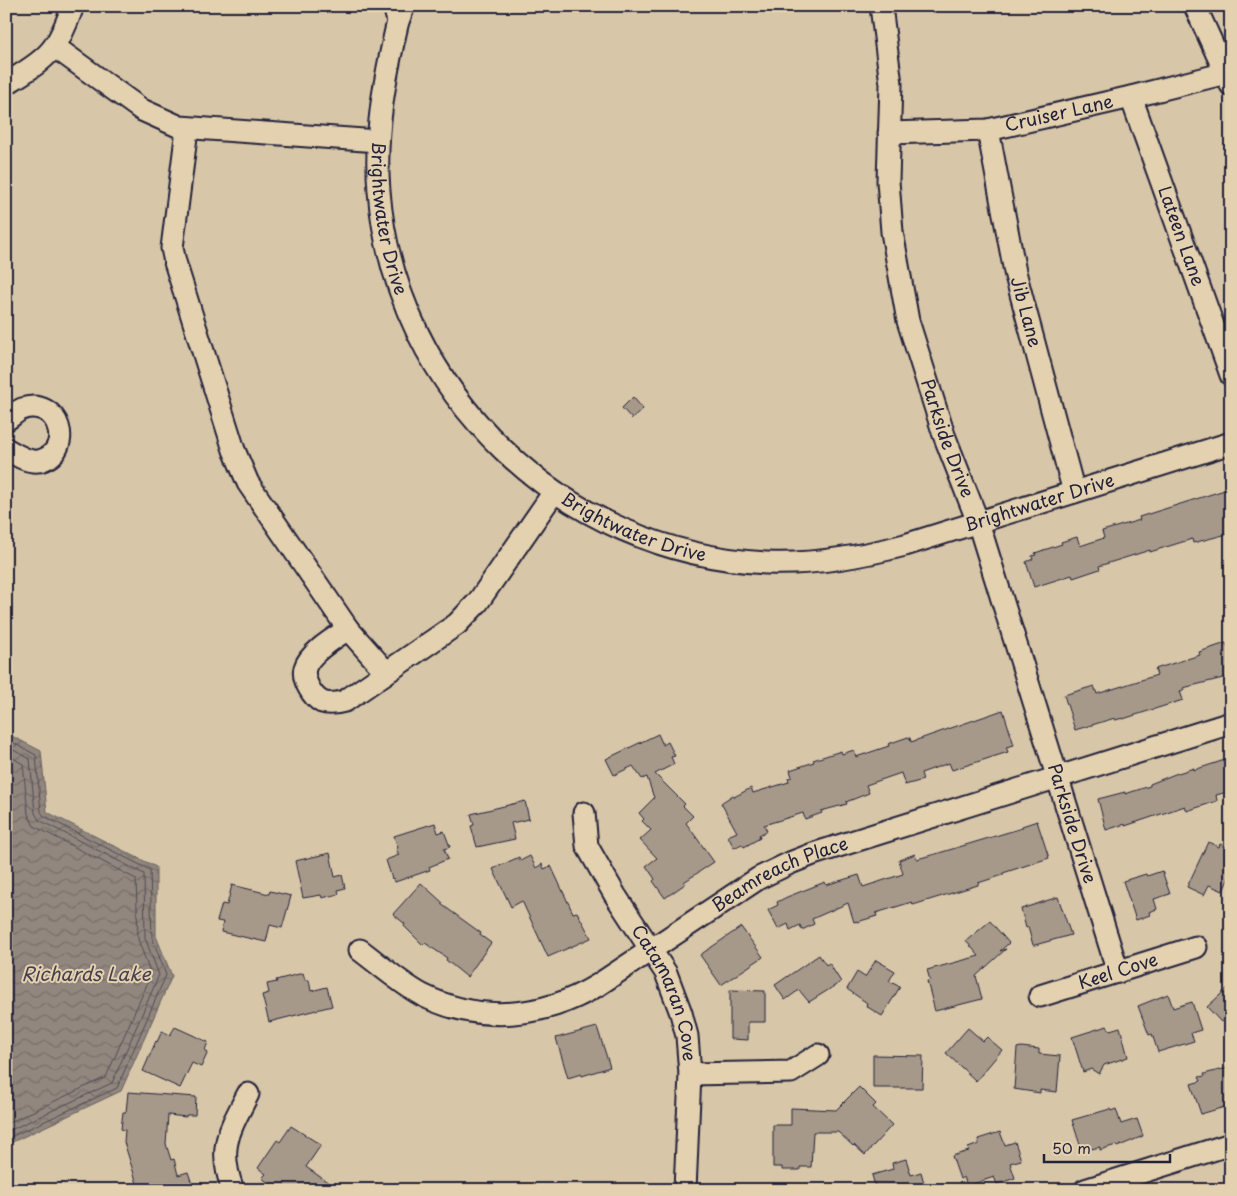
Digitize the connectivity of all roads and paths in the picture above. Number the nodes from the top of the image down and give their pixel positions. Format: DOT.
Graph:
graph roads {
  1 [pos="73,6"];
  2 [pos="881,6"];
  3 [pos="1195,6"];
  4 [pos="399,11"];
  5 [pos="55,47"];
  6 [pos="1228,79"];
  7 [pos="6,84"];
  8 [pos="1131,97"];
  9 [pos="186,129"];
  10 [pos="988,130"];
  11 [pos="889,134"];
  12 [pos="378,141"];
  13 [pos="1231,375"];
  14 [pos="6,420"];
  15 [pos="1231,442"];
  16 [pos="6,449"];
  17 [pos="554,492"];
  18 [pos="1074,492"];
  19 [pos="978,522"];
  20 [pos="348,629"];
  21 [pos="386,672"];
  22 [pos="1231,723"];
  23 [pos="1057,777"];
  24 [pos="584,813"];
  25 [pos="1196,947"];
  26 [pos="652,949"];
  27 [pos="360,950"];
  28 [pos="1118,972"];
  29 [pos="1040,996"];
  30 [pos="818,1055"];
  31 [pos="690,1074"];
  32 [pos="248,1094"];
  33 [pos="1231,1144"];
  34 [pos="233,1190"];
  35 [pos="685,1190"];
  36 [pos="1085,1190"];
  1 -- 5 [label="street"];
  2 -- 11 [label="street, Parkside Drive"];
  3 -- 6 [label="street"];
  4 -- 12 [label="street, Brightwater Drive"];
  5 -- 7 [label="street"];
  5 -- 9 [label="street"];
  6 -- 8 [label="street, Cruiser Lane"];
  8 -- 10 [label="street, Cruiser Lane"];
  8 -- 13 [label="street, Lateen Lane"];
  9 -- 12 [label="street"];
  9 -- 20 [label="street"];
  10 -- 11 [label="street, Cruiser Lane"];
  10 -- 18 [label="street, Jib Lane"];
  11 -- 19 [label="street, Parkside Drive"];
  12 -- 17 [label="street, Brightwater Drive"];
  14 -- 16 [label="street"];
  15 -- 18 [label="street, Brightwater Drive"];
  17 -- 19 [label="street, Brightwater Drive"];
  17 -- 21 [label="street"];
  18 -- 19 [label="street, Brightwater Drive"];
  19 -- 23 [label="street, Parkside Drive"];
  20 -- 21 [label="street"];
  20 -- 21 [label="street"];
  22 -- 23 [label="street, Beamreach Place"];
  23 -- 26 [label="street, Beamreach Place"];
  23 -- 28 [label="street, Parkside Drive"];
  24 -- 26 [label="street, Catamaran Cove"];
  25 -- 28 [label="street, Keel Cove"];
  26 -- 27 [label="street, Beamreach Place"];
  26 -- 31 [label="street, Catamaran Cove"];
  28 -- 29 [label="street, Keel Cove"];
  30 -- 31 [label="street"];
  31 -- 35 [label="street, Catamaran Cove"];
  32 -- 34 [label="street"];
  33 -- 36 [label="street"];
}
